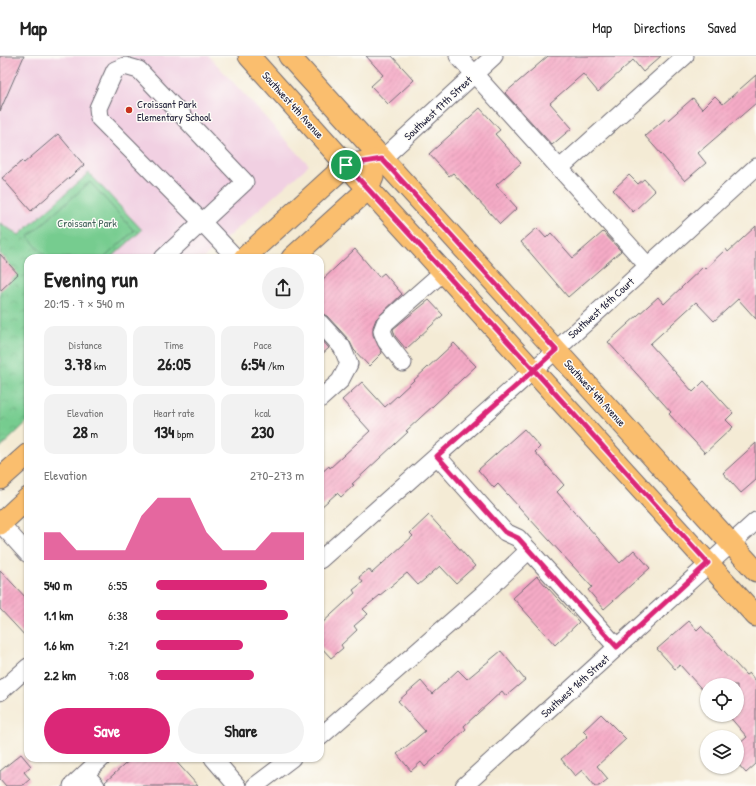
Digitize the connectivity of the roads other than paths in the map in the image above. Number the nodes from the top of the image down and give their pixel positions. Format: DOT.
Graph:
graph roads {
  1 [pos="249,56"];
  2 [pos="288,56"];
  3 [pos="458,56"];
  4 [pos="494,56"];
  5 [pos="685,56"];
  6 [pos="474,74"];
  7 [pos="382,159"];
  8 [pos="346,165"];
  9 [pos="756,167"];
  10 [pos="559,169"];
  11 [pos="368,189"];
  12 [pos="202,222"];
  13 [pos="167,254"];
  14 [pos="232,254"];
  15 [pos="248,254"];
  16 [pos="296,254"];
  17 [pos="648,266"];
  18 [pos="443,272"];
  19 [pos="324,327"];
  20 [pos="556,350"];
  21 [pos="402,363"];
  22 [pos="534,370"];
  23 [pos="324,395"];
  24 [pos="437,456"];
  25 [pos="24,458"];
  26 [pos="0,479"];
  27 [pos="24,502"];
  28 [pos="756,521"];
  29 [pos="0,523"];
  30 [pos="731,543"];
  31 [pos="24,550"];
  32 [pos="529,550"];
  33 [pos="324,556"];
  34 [pos="708,563"];
  35 [pos="756,570"];
  36 [pos="756,616"];
  37 [pos="617,647"];
  38 [pos="24,670"];
  39 [pos="0,692"];
  40 [pos="324,733"];
  41 [pos="100,762"];
  42 [pos="216,762"];
  43 [pos="287,762"];
  44 [pos="90,780"];
  45 [pos="72,786"];
  46 [pos="237,786"];
  47 [pos="255,786"];
  48 [pos="464,786"];
  1 -- 8 [label="main road, Southwest 4th Avenue"];
  2 -- 7 [label="main road, Southwest 4th Avenue"];
  3 -- 6 [label="street"];
  4 -- 6 [label="street, Southwest 17th Street"];
  5 -- 10 [label="street"];
  6 -- 7 [label="street, Southwest 17th Street"];
  6 -- 10 [label="street"];
  7 -- 8 [label="main road"];
  7 -- 11 [label="main road, Southwest 17th Street"];
  7 -- 20 [label="main road, Southwest 4th Avenue"];
  8 -- 11 [label="main road, Southwest 4th Avenue"];
  8 -- 15 [label="main road"];
  9 -- 17 [label="street, Southwest 16th Court"];
  10 -- 17 [label="street"];
  11 -- 16 [label="main road, Southwest 17th Street"];
  11 -- 18 [label="main road, Southwest 4th Avenue"];
  12 -- 12 [label="street"];
  12 -- 13 [label="street"];
  12 -- 14 [label="street"];
  17 -- 20 [label="street, Southwest 16th Court"];
  18 -- 21 [label="street"];
  18 -- 22 [label="main road, Southwest 4th Avenue"];
  19 -- 23 [label="street"];
  20 -- 22 [label="street, Southwest 16th Court"];
  20 -- 30 [label="main road, Southwest 4th Avenue"];
  22 -- 24 [label="street, Southwest 16th Court"];
  22 -- 34 [label="main road, Southwest 4th Avenue"];
  24 -- 32 [label="street"];
  24 -- 33 [label="street, Southwest 16th Court"];
  25 -- 26 [label="main road"];
  27 -- 29 [label="main road"];
  28 -- 30 [label="street, Southwest 16th Street"];
  29 -- 31 [label="street"];
  30 -- 34 [label="street, Southwest 16th Street"];
  30 -- 35 [label="main road, Southwest 4th Avenue"];
  32 -- 37 [label="street"];
  32 -- 40 [label="street"];
  34 -- 36 [label="main road, Southwest 4th Avenue"];
  34 -- 37 [label="street, Southwest 16th Street"];
  37 -- 48 [label="street, Southwest 16th Street"];
  38 -- 39 [label="street"];
  41 -- 44 [label="street"];
  42 -- 46 [label="street"];
  43 -- 47 [label="street"];
  44 -- 45 [label="street"];
}
